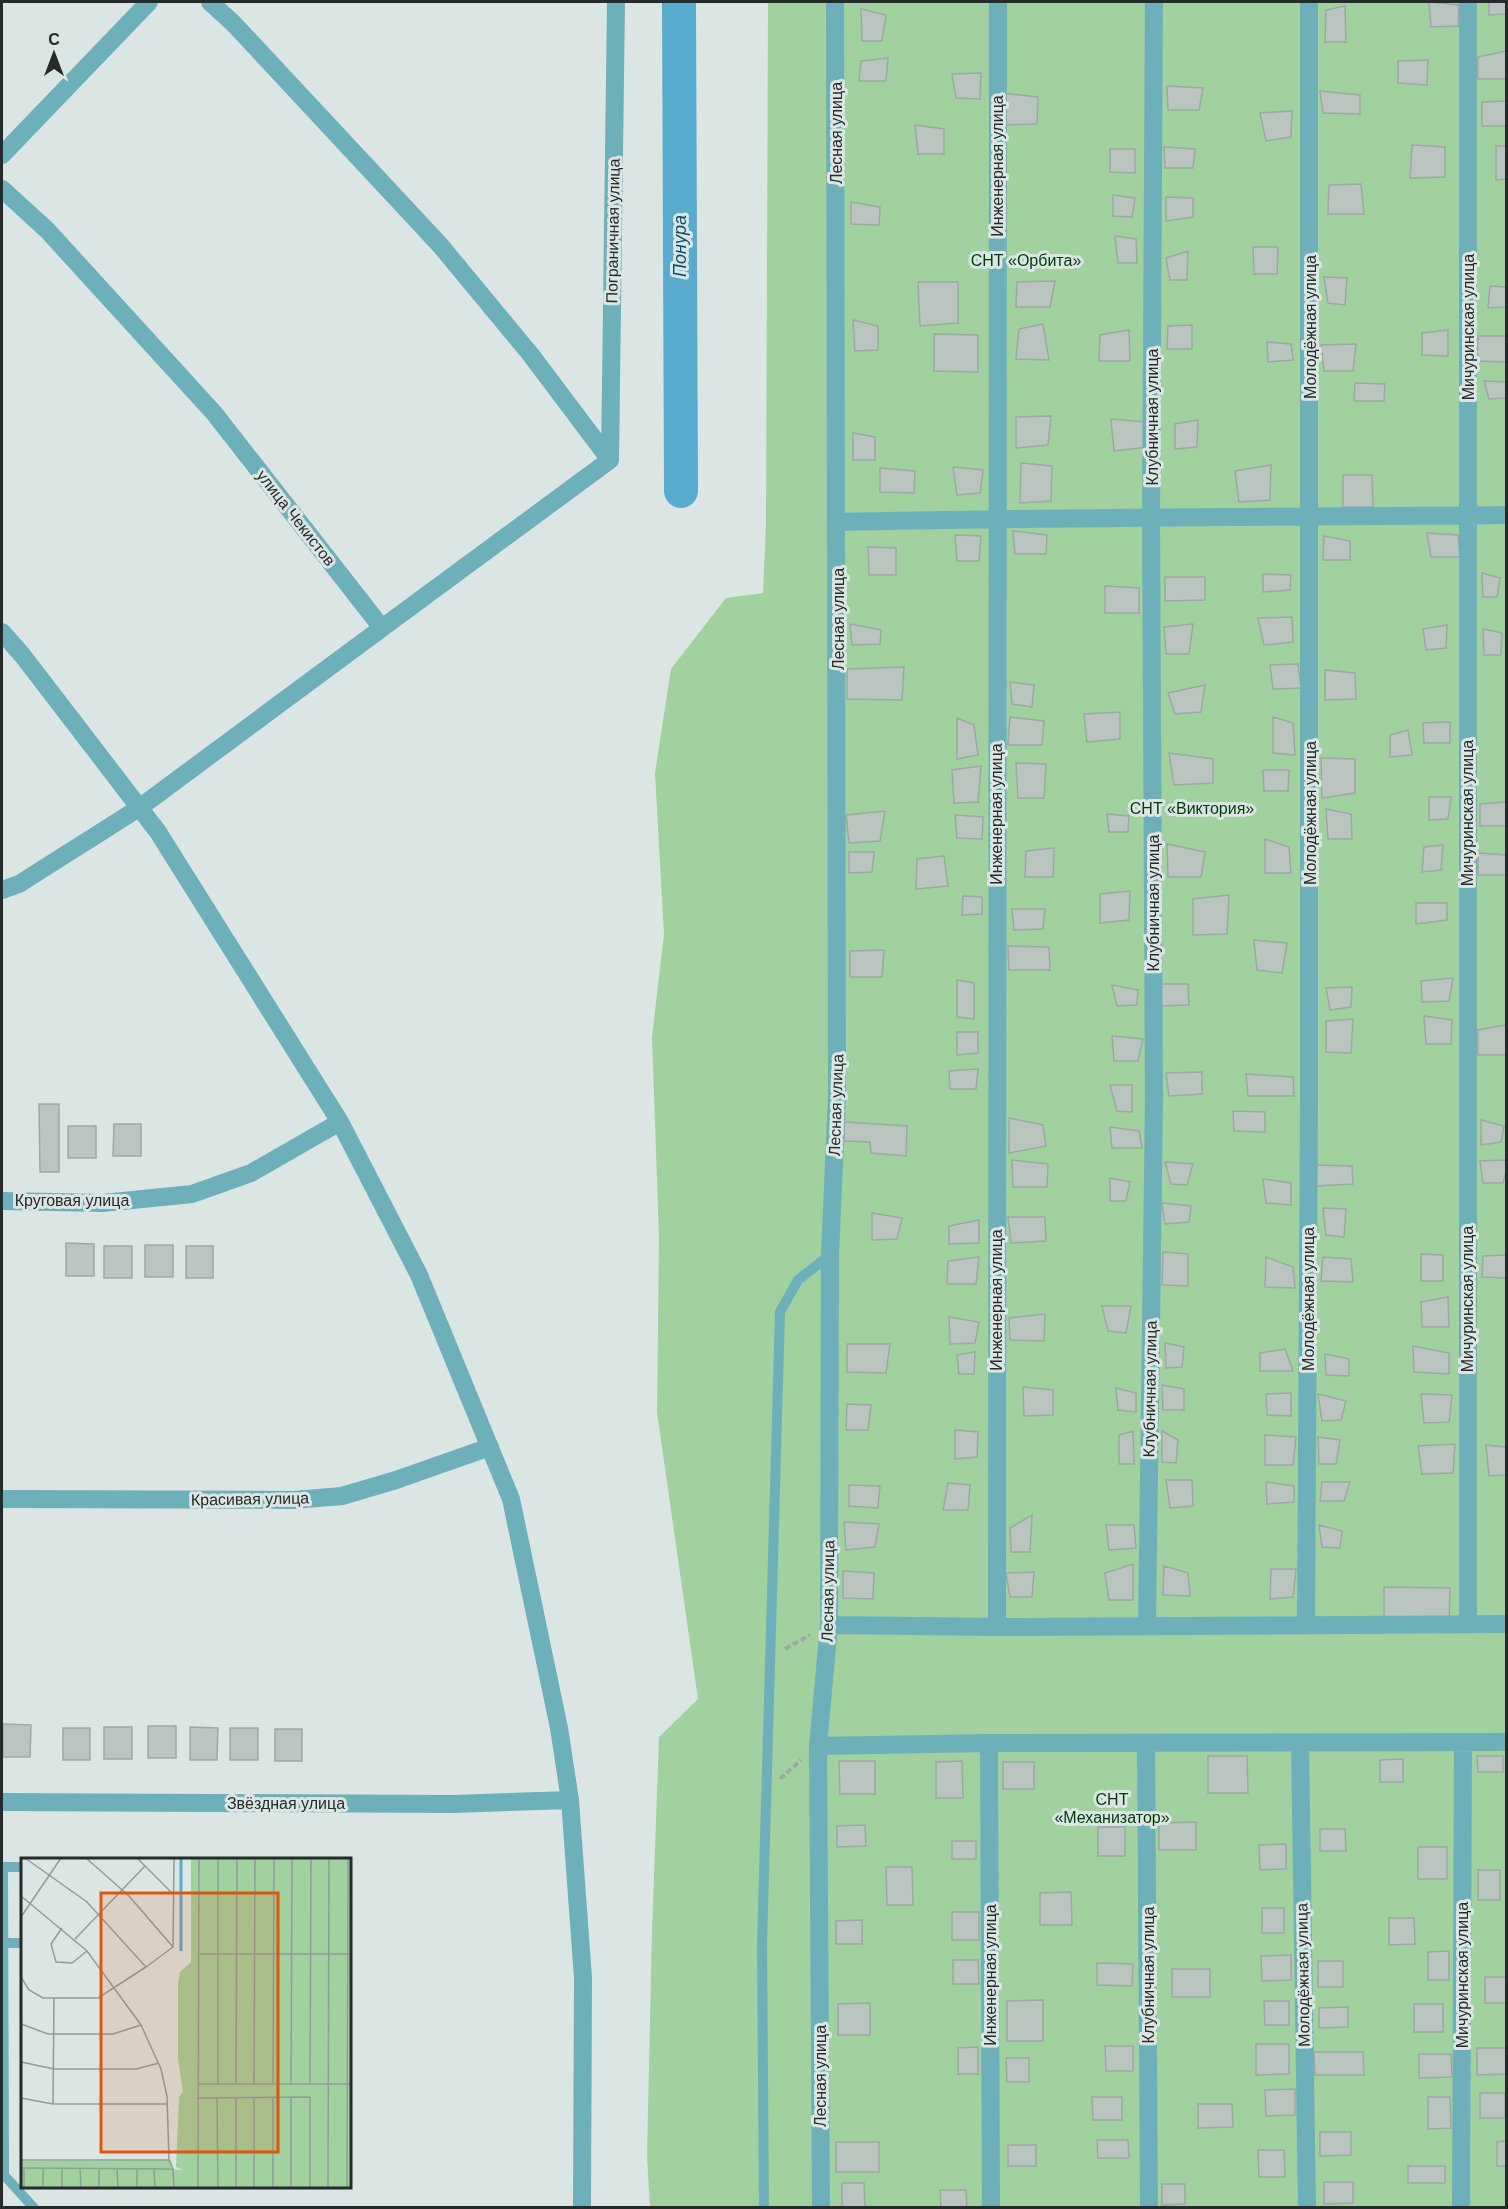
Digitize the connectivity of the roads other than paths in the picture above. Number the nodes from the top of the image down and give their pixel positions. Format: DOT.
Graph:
graph roads {
  1 [pos="149,2"];
  2 [pos="210,2"];
  3 [pos="836,2"];
  4 [pos="998,2"];
  5 [pos="1155,2"];
  6 [pos="1309,2"];
  7 [pos="1468,2"];
  8 [pos="612,4"];
  9 [pos="2,155"];
  10 [pos="2,189"];
  11 [pos="610,460"];
  12 [pos="1506,515"];
  13 [pos="1151,516"];
  14 [pos="1467,516"];
  15 [pos="996,518"];
  16 [pos="1310,518"];
  17 [pos="838,522"];
  18 [pos="382,628"];
  19 [pos="2,632"];
  20 [pos="139,808"];
  21 [pos="2,890"];
  22 [pos="340,1122"];
  23 [pos="2,1201"];
  24 [pos="830,1255"];
  25 [pos="490,1447"];
  26 [pos="2,1499"];
  27 [pos="1468,1624"];
  28 [pos="1506,1624"];
  29 [pos="829,1625"];
  30 [pos="1147,1625"];
  31 [pos="1306,1625"];
  32 [pos="997,1627"];
  33 [pos="1463,1742"];
  34 [pos="1506,1742"];
  35 [pos="989,1743"];
  36 [pos="1146,1743"];
  37 [pos="1300,1743"];
  38 [pos="818,1746"];
  39 [pos="570,1800"];
  40 [pos="2,1802"];
  41 [pos="21,1867"];
  42 [pos="3,1943"];
  43 [pos="21,1943"];
  44 [pos="34,2208"];
  45 [pos="582,2208"];
  46 [pos="764,2208"];
  47 [pos="821,2208"];
  48 [pos="991,2208"];
  49 [pos="1149,2208"];
  50 [pos="1307,2208"];
  51 [pos="1461,2208"];
  1 -- 9 [label="street"];
  2 -- 11 [label="street"];
  3 -- 17 [label="street, Лесная улица"];
  4 -- 15 [label="street, Инженерная улица"];
  5 -- 13 [label="street, Клубничная улица"];
  6 -- 16 [label="street, Молодёжная улица"];
  7 -- 14 [label="street, Мичуринская улица"];
  8 -- 11 [label="street, Пограничная улица"];
  10 -- 18 [label="street, улица Чекистов"];
  11 -- 18 [label="street"];
  12 -- 14 [label="street"];
  13 -- 15 [label="street"];
  13 -- 16 [label="street"];
  13 -- 30 [label="street, Клубничная улица"];
  14 -- 16 [label="street"];
  14 -- 27 [label="street, Мичуринская улица"];
  15 -- 17 [label="street"];
  15 -- 32 [label="street, Инженерная улица"];
  16 -- 31 [label="street, Молодёжная улица"];
  17 -- 24 [label="street, Лесная улица"];
  18 -- 20 [label="street"];
  19 -- 20 [label="street"];
  20 -- 21 [label="street"];
  20 -- 22 [label="street"];
  22 -- 23 [label="street, Круговая улица"];
  22 -- 25 [label="street"];
  24 -- 29 [label="street, Лесная улица"];
  24 -- 46 [label="lane"];
  25 -- 26 [label="street, Красивая улица"];
  25 -- 39 [label="street"];
  27 -- 28 [label="street"];
  27 -- 31 [label="street"];
  29 -- 32 [label="street"];
  29 -- 38 [label="street, Лесная улица"];
  30 -- 31 [label="street"];
  30 -- 32 [label="street"];
  33 -- 34 [label="street"];
  33 -- 37 [label="street"];
  33 -- 51 [label="street, Мичуринская улица"];
  35 -- 36 [label="street"];
  35 -- 38 [label="street"];
  35 -- 48 [label="street, Инженерная улица"];
  36 -- 37 [label="street"];
  36 -- 49 [label="street, Клубничная улица"];
  37 -- 50 [label="street, Молодёжная улица"];
  38 -- 47 [label="street, Лесная улица"];
  39 -- 40 [label="street, Звёздная улица"];
  39 -- 45 [label="street"];
  41 -- 42 [label="lane"];
  42 -- 43 [label="lane"];
  42 -- 44 [label="lane"];
}
